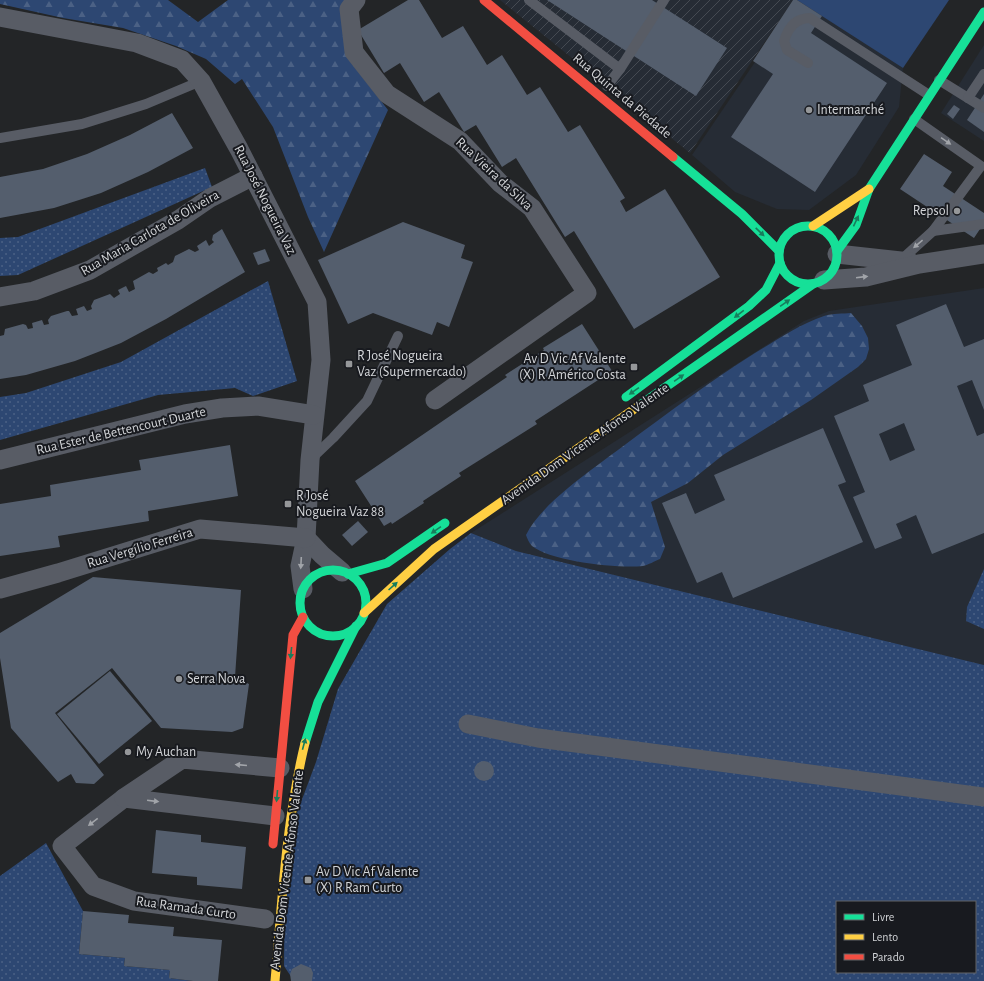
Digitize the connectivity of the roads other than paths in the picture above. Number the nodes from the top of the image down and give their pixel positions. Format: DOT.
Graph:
graph roads {
  1 [pos="356,0"];
  2 [pos="484,0"];
  3 [pos="529,0"];
  4 [pos="664,0"];
  5 [pos="984,12"];
  6 [pos="0,17"];
  7 [pos="808,63"];
  8 [pos="620,69"];
  9 [pos="984,74"];
  10 [pos="939,80"];
  11 [pos="201,82"];
  12 [pos="607,86"];
  13 [pos="929,95"];
  14 [pos="968,98"];
  15 [pos="984,108"];
  16 [pos="914,119"];
  17 [pos="0,138"];
  18 [pos="983,166"];
  19 [pos="252,176"];
  20 [pos="869,189"];
  21 [pos="742,214"];
  22 [pos="764,221"];
  23 [pos="984,224"];
  24 [pos="780,225"];
  25 [pos="813,226"];
  26 [pos="795,229"];
  27 [pos="933,231"];
  28 [pos="779,251"];
  29 [pos="837,252"];
  30 [pos="984,254"];
  31 [pos="900,261"];
  32 [pos="780,263"];
  33 [pos="919,264"];
  34 [pos="818,282"];
  35 [pos="0,297"];
  36 [pos="398,336"];
  37 [pos="435,400"];
  38 [pos="617,402"];
  39 [pos="314,415"];
  40 [pos="0,460"];
  41 [pos="310,460"];
  42 [pos="452,519"];
  43 [pos="306,538"];
  44 [pos="345,573"];
  45 [pos="0,589"];
  46 [pos="303,589"];
  47 [pos="364,612"];
  48 [pos="303,617"];
  49 [pos="356,626"];
  50 [pos="468,724"];
  51 [pos="280,768"];
  52 [pos="984,797"];
  53 [pos="124,798"];
  54 [pos="275,816"];
  55 [pos="272,852"];
  56 [pos="265,919"];
  57 [pos="275,981"];
  1 -- 37 [label="street, Rua Vieira da Silva"];
  2 -- 21 [label="street, Rua Quinta da Piedade"];
  3 -- 8 [label="lane"];
  4 -- 8 [label="lane"];
  5 -- 10 [label="street"];
  6 -- 11 [label="street, Rua José Nogueira Vaz"];
  7 -- 13 [label="lane"];
  8 -- 12 [label="lane"];
  9 -- 14 [label="lane"];
  10 -- 13 [label="street"];
  10 -- 14 [label="lane"];
  11 -- 17 [label="lane"];
  11 -- 19 [label="street, Rua José Nogueira Vaz"];
  13 -- 16 [label="street"];
  14 -- 15 [label="lane"];
  16 -- 18 [label="lane, one-way"];
  16 -- 20 [label="street"];
  18 -- 27 [label="lane"];
  19 -- 35 [label="street, Rua Maria Carlota de Oliveira"];
  19 -- 39 [label="street, Rua José Nogueira Vaz"];
  20 -- 25 [label="street"];
  29 -- 20 [label="street, one-way"];
  21 -- 22 [label="street"];
  21 -- 28 [label="street, Rua Quinta da Piedade, one-way"];
  23 -- 27 [label="lane"];
  24 -- 26 [label="street"];
  25 -- 26 [label="street"];
  25 -- 29 [label="street"];
  26 -- 28 [label="street"];
  27 -- 31 [label="lane, one-way"];
  28 -- 32 [label="street"];
  29 -- 31 [label="street"];
  29 -- 34 [label="street"];
  30 -- 33 [label="street"];
  31 -- 33 [label="street"];
  32 -- 34 [label="street"];
  32 -- 38 [label="street, Avenida Dom Vicente Afonso Valente, one-way"];
  34 -- 33 [label="street, one-way"];
  47 -- 34 [label="street, Avenida Dom Vicente Afonso Valente, one-way"];
  36 -- 41 [label="lane"];
  39 -- 40 [label="street, Rua Ester de Bettencourt Duarte"];
  39 -- 41 [label="street, Rua José Nogueira Vaz"];
  41 -- 43 [label="street, Rua José Nogueira Vaz"];
  42 -- 44 [label="street, one-way"];
  43 -- 44 [label="street"];
  43 -- 45 [label="street, Rua Vergílio Ferreira"];
  43 -- 46 [label="street, Rua José Nogueira Vaz, one-way"];
  44 -- 46 [label="street"];
  44 -- 47 [label="street"];
  46 -- 48 [label="street"];
  47 -- 49 [label="street"];
  48 -- 49 [label="street"];
  48 -- 51 [label="street, Avenida Dom Vicente Afonso Valente, one-way"];
  57 -- 49 [label="street, Avenida Dom Vicente Afonso Valente, one-way"];
  50 -- 52 [label="street"];
  51 -- 53 [label="street, one-way"];
  51 -- 54 [label="street, Avenida Dom Vicente Afonso Valente, one-way"];
  53 -- 54 [label="street, one-way"];
  53 -- 56 [label="street, Rua Ramada Curto, one-way"];
  54 -- 55 [label="street, Avenida Dom Vicente Afonso Valente"];
}
